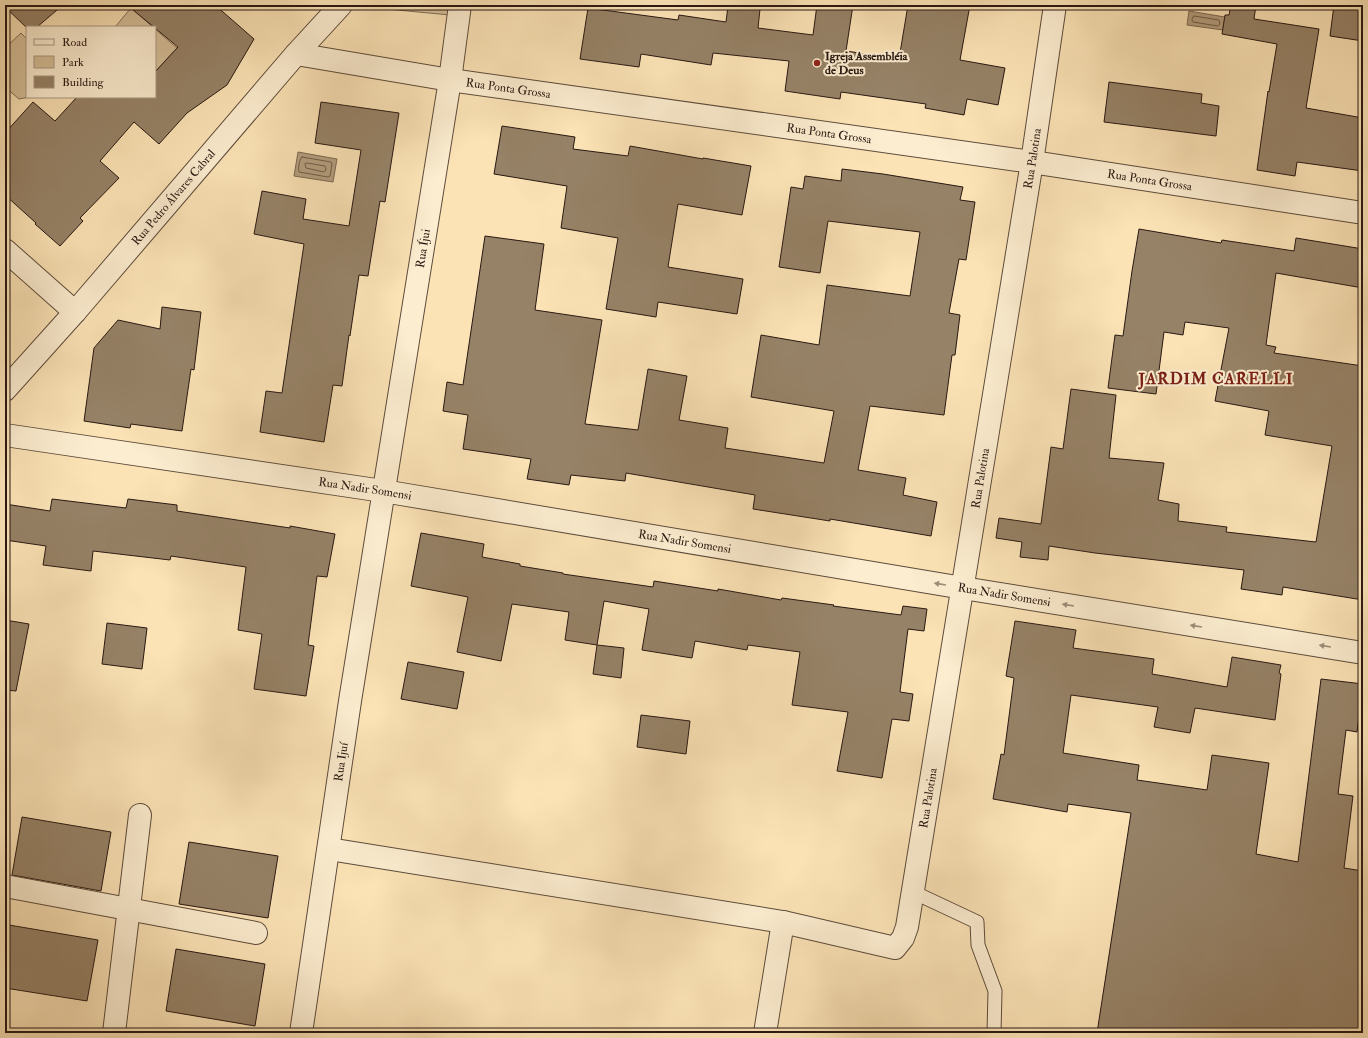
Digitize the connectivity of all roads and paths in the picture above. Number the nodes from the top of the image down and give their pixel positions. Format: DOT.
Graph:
graph roads {
  1 [pos="341,5"];
  2 [pos="460,5"];
  3 [pos="1055,5"];
  4 [pos="296,54"];
  5 [pos="450,80"];
  6 [pos="1032,162"];
  7 [pos="1363,212"];
  8 [pos="5,250"];
  9 [pos="75,312"];
  10 [pos="5,390"];
  11 [pos="5,435"];
  12 [pos="383,491"];
  13 [pos="963,588"];
  14 [pos="1363,653"];
  15 [pos="140,815"];
  16 [pos="328,849"];
  17 [pos="5,886"];
  18 [pos="913,892"];
  19 [pos="129,910"];
  20 [pos="783,922"];
  21 [pos="256,933"];
  22 [pos="114,1033"];
  23 [pos="301,1033"];
  24 [pos="766,1033"];
  25 [pos="994,1033"];
  1 -- 4 [label="street, Rua Pedro Álvares Cabral"];
  2 -- 5 [label="street, Rua Íjui"];
  3 -- 6 [label="street, Rua Palotina"];
  4 -- 5 [label="street, Rua Ponta Grossa"];
  4 -- 9 [label="street, Rua Pedro Álvares Cabral"];
  5 -- 6 [label="street, Rua Ponta Grossa"];
  5 -- 12 [label="street, Rua Íjui"];
  6 -- 7 [label="street, Rua Ponta Grossa"];
  6 -- 13 [label="street, Rua Palotina"];
  8 -- 9 [label="street"];
  9 -- 10 [label="street, Rua Pedro Álvares Cabral"];
  11 -- 12 [label="street, Rua Nadir Somensi"];
  13 -- 12 [label="street, Rua Nadir Somensi, one-way"];
  12 -- 16 [label="street, Rua Ijuí"];
  14 -- 13 [label="street, Rua Nadir Somensi, one-way"];
  13 -- 18 [label="street, Rua Palotina"];
  15 -- 19 [label="street"];
  16 -- 20 [label="street"];
  16 -- 23 [label="street, Rua Ijuí"];
  17 -- 19 [label="street"];
  18 -- 20 [label="street, Rua Palotina"];
  18 -- 25 [label="lane"];
  19 -- 21 [label="street"];
  19 -- 22 [label="street"];
  20 -- 24 [label="street"];
}
